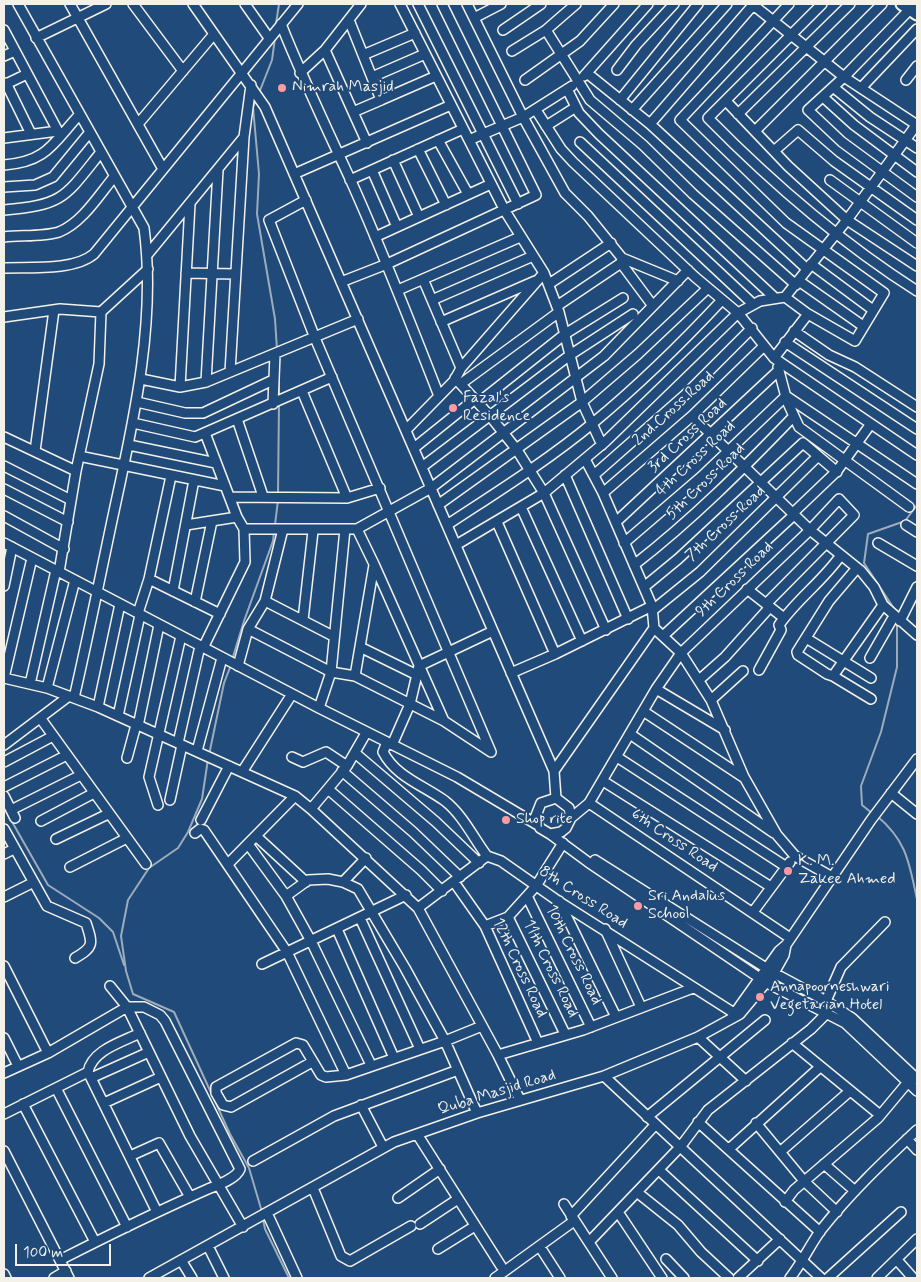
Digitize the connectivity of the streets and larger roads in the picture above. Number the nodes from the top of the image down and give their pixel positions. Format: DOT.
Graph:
graph roads {
  1 [pos="18,4"];
  2 [pos="70,4"];
  3 [pos="106,4"];
  4 [pos="133,4"];
  5 [pos="193,4"];
  6 [pos="245,4"];
  7 [pos="298,4"];
  8 [pos="361,4"];
  9 [pos="400,4"];
  10 [pos="442,4"];
  11 [pos="467,4"];
  12 [pos="501,4"];
  13 [pos="541,4"];
  14 [pos="576,4"];
  15 [pos="614,4"];
  16 [pos="648,4"];
  17 [pos="674,4"];
  18 [pos="698,4"];
  19 [pos="727,4"];
  20 [pos="753,4"];
  21 [pos="789,4"];
  22 [pos="822,4"];
  23 [pos="850,4"];
  24 [pos="882,4"];
  25 [pos="421,5"];
  26 [pos="913,7"];
  27 [pos="78,17"];
  28 [pos="474,18"];
  29 [pos="349,20"];
  30 [pos="775,21"];
  31 [pos="281,24"];
  32 [pos="917,29"];
  33 [pos="4,30"];
  34 [pos="503,30"];
  35 [pos="546,30"];
  36 [pos="415,33"];
  37 [pos="214,34"];
  38 [pos="792,34"];
  39 [pos="36,38"];
  40 [pos="269,38"];
  41 [pos="807,46"];
  42 [pos="324,50"];
  43 [pos="15,51"];
  44 [pos="512,51"];
  45 [pos="425,54"];
  46 [pos="363,55"];
  47 [pos="4,56"];
  48 [pos="562,56"];
  49 [pos="826,62"];
  50 [pos="917,66"];
  51 [pos="617,70"];
  52 [pos="183,71"];
  53 [pos="242,72"];
  54 [pos="300,73"];
  55 [pos="587,73"];
  56 [pos="27,74"];
  57 [pos="436,76"];
  58 [pos="372,77"];
  59 [pos="844,78"];
  60 [pos="525,80"];
  61 [pos="906,80"];
  62 [pos="578,81"];
  63 [pos="5,84"];
  64 [pos="251,85"];
  65 [pos="833,87"];
  66 [pos="862,87"];
  67 [pos="567,89"];
  68 [pos="823,97"];
  69 [pos="381,100"];
  70 [pos="620,100"];
  71 [pos="726,101"];
  72 [pos="451,105"];
  73 [pos="576,107"];
  74 [pos="536,110"];
  75 [pos="632,110"];
  76 [pos="353,112"];
  77 [pos="80,114"];
  78 [pos="738,114"];
  79 [pos="523,117"];
  80 [pos="138,124"];
  81 [pos="650,124"];
  82 [pos="917,125"];
  83 [pos="502,126"];
  84 [pos="546,126"];
  85 [pos="463,129"];
  86 [pos="755,131"];
  87 [pos="90,132"];
  88 [pos="59,133"];
  89 [pos="31,134"];
  90 [pos="482,134"];
  91 [pos="244,137"];
  92 [pos="4,138"];
  93 [pos="906,139"];
  94 [pos="438,140"];
  95 [pos="469,140"];
  96 [pos="580,142"];
  97 [pos="367,143"];
  98 [pos="917,148"];
  99 [pos="418,149"];
  100 [pos="774,151"];
  101 [pos="101,152"];
  102 [pos="338,155"];
  103 [pos="894,156"];
  104 [pos="393,160"];
  105 [pos="4,165"];
  106 [pos="164,169"];
  107 [pos="218,170"];
  108 [pos="372,170"];
  109 [pos="882,172"];
  110 [pos="917,172"];
  111 [pos="294,174"];
  112 [pos="114,176"];
  113 [pos="350,180"];
  114 [pos="830,180"];
  115 [pos="491,184"];
  116 [pos="4,187"];
  117 [pos="871,187"];
  118 [pos="468,194"];
  119 [pos="917,197"];
  120 [pos="306,200"];
  121 [pos="860,203"];
  122 [pos="190,204"];
  123 [pos="446,204"];
  124 [pos="518,204"];
  125 [pos="132,206"];
  126 [pos="4,210"];
  127 [pos="505,211"];
  128 [pos="419,217"];
  129 [pos="847,220"];
  130 [pos="917,220"];
  131 [pos="397,227"];
  132 [pos="835,235"];
  133 [pos="4,237"];
  134 [pos="375,237"];
  135 [pos="520,237"];
  136 [pos="611,243"];
  137 [pos="917,243"];
  138 [pos="823,250"];
  139 [pos="148,254"];
  140 [pos="533,256"];
  141 [pos="622,260"];
  142 [pos="387,264"];
  143 [pos="917,266"];
  144 [pos="809,267"];
  145 [pos="4,268"];
  146 [pos="148,269"];
  147 [pos="688,270"];
  148 [pos="186,273"];
  149 [pos="212,274"];
  150 [pos="236,274"];
  151 [pos="542,276"];
  152 [pos="423,279"];
  153 [pos="678,281"];
  154 [pos="341,282"];
  155 [pos="797,283"];
  156 [pos="548,284"];
  157 [pos="708,288"];
  158 [pos="398,290"];
  159 [pos="917,291"];
  160 [pos="623,298"];
  161 [pos="780,298"];
  162 [pos="432,300"];
  163 [pos="722,300"];
  164 [pos="753,304"];
  165 [pos="653,306"];
  166 [pos="558,309"];
  167 [pos="54,310"];
  168 [pos="873,310"];
  169 [pos="101,312"];
  170 [pos="738,313"];
  171 [pos="633,314"];
  172 [pos="808,314"];
  173 [pos="4,317"];
  174 [pos="358,319"];
  175 [pos="441,322"];
  176 [pos="864,326"];
  177 [pos="752,328"];
  178 [pos="794,331"];
  179 [pos="565,334"];
  180 [pos="315,338"];
  181 [pos="785,342"];
  182 [pos="764,346"];
  183 [pos="276,353"];
  184 [pos="570,355"];
  185 [pos="774,358"];
  186 [pos="461,368"];
  187 [pos="779,370"];
  188 [pos="230,372"];
  189 [pos="575,376"];
  190 [pos="332,377"];
  191 [pos="140,379"];
  192 [pos="273,380"];
  193 [pos="459,380"];
  194 [pos="206,382"];
  195 [pos="180,387"];
  196 [pos="302,391"];
  197 [pos="439,396"];
  198 [pos="786,396"];
  199 [pos="476,401"];
  200 [pos="137,402"];
  201 [pos="582,402"];
  202 [pos="275,403"];
  203 [pos="917,407"];
  204 [pos="490,416"];
  205 [pos="692,416"];
  206 [pos="793,417"];
  207 [pos="237,419"];
  208 [pos="133,423"];
  209 [pos="592,424"];
  210 [pos="870,425"];
  211 [pos="917,429"];
  212 [pos="406,430"];
  213 [pos="205,433"];
  214 [pos="503,434"];
  215 [pos="710,436"];
  216 [pos="4,437"];
  217 [pos="858,444"];
  218 [pos="129,445"];
  219 [pos="602,445"];
  220 [pos="414,448"];
  221 [pos="517,450"];
  222 [pos="727,450"];
  223 [pos="35,452"];
  224 [pos="79,456"];
  225 [pos="917,456"];
  226 [pos="817,457"];
  227 [pos="585,459"];
  228 [pos="845,461"];
  229 [pos="216,463"];
  230 [pos="125,465"];
  231 [pos="4,466"];
  232 [pos="422,466"];
  233 [pos="745,467"];
  234 [pos="530,470"];
  235 [pos="76,471"];
  236 [pos="837,472"];
  237 [pos="565,475"];
  238 [pos="594,475"];
  239 [pos="171,476"];
  240 [pos="194,480"];
  241 [pos="760,481"];
  242 [pos="917,484"];
  243 [pos="225,486"];
  244 [pos="380,488"];
  245 [pos="431,488"];
  246 [pos="4,489"];
  247 [pos="544,492"];
  248 [pos="603,493"];
  249 [pos="266,496"];
  250 [pos="231,497"];
  251 [pos="777,497"];
  252 [pos="346,498"];
  253 [pos="71,500"];
  254 [pos="438,505"];
  255 [pos="521,507"];
  256 [pos="909,507"];
  257 [pos="390,511"];
  258 [pos="794,514"];
  259 [pos="4,516"];
  260 [pos="238,517"];
  261 [pos="212,521"];
  262 [pos="68,522"];
  263 [pos="497,522"];
  264 [pos="616,522"];
  265 [pos="186,525"];
  266 [pos="447,525"];
  267 [pos="906,525"];
  268 [pos="244,529"];
  269 [pos="283,529"];
  270 [pos="345,529"];
  271 [pos="357,529"];
  272 [pos="810,530"];
  273 [pos="313,531"];
  274 [pos="917,532"];
  275 [pos="624,543"];
  276 [pos="878,543"];
  277 [pos="827,544"];
  278 [pos="8,545"];
  279 [pos="456,545"];
  280 [pos="64,549"];
  281 [pos="841,555"];
  282 [pos="32,558"];
  283 [pos="374,564"];
  284 [pos="634,565"];
  285 [pos="917,566"];
  286 [pos="857,568"];
  287 [pos="57,571"];
  288 [pos="75,580"];
  289 [pos="149,580"];
  290 [pos="4,586"];
  291 [pos="644,587"];
  292 [pos="917,587"];
  293 [pos="747,589"];
  294 [pos="173,591"];
  295 [pos="97,592"];
  296 [pos="265,601"];
  297 [pos="196,602"];
  298 [pos="120,604"];
  299 [pos="768,605"];
  300 [pos="883,605"];
  301 [pos="652,608"];
  302 [pos="139,614"];
  303 [pos="220,614"];
  304 [pos="784,618"];
  305 [pos="628,619"];
  306 [pos="897,619"];
  307 [pos="303,620"];
  308 [pos="159,625"];
  309 [pos="654,628"];
  310 [pos="248,629"];
  311 [pos="606,630"];
  312 [pos="493,631"];
  313 [pos="917,635"];
  314 [pos="181,636"];
  315 [pos="333,636"];
  316 [pos="663,636"];
  317 [pos="806,638"];
  318 [pos="582,641"];
  319 [pos="202,647"];
  320 [pos="360,647"];
  321 [pos="450,652"];
  322 [pos="681,653"];
  323 [pos="555,654"];
  324 [pos="223,658"];
  325 [pos="870,658"];
  326 [pos="843,660"];
  327 [pos="237,665"];
  328 [pos="759,670"];
  329 [pos="418,671"];
  330 [pos="743,671"];
  331 [pos="331,672"];
  332 [pos="512,673"];
  333 [pos="355,676"];
  334 [pos="833,676"];
  335 [pos="4,678"];
  336 [pos="872,678"];
  337 [pos="698,680"];
  338 [pos="30,684"];
  339 [pos="47,688"];
  340 [pos="656,689"];
  341 [pos="292,694"];
  342 [pos="72,697"];
  343 [pos="871,699"];
  344 [pos="711,700"];
  345 [pos="410,704"];
  346 [pos="98,707"];
  347 [pos="319,708"];
  348 [pos="643,711"];
  349 [pos="118,716"];
  350 [pos="41,719"];
  351 [pos="444,722"];
  352 [pos="137,725"];
  353 [pos="726,730"];
  354 [pos="366,732"];
  355 [pos="630,734"];
  356 [pos="160,735"];
  357 [pos="53,736"];
  358 [pos="389,743"];
  359 [pos="180,744"];
  360 [pos="4,745"];
  361 [pos="199,752"];
  362 [pos="356,752"];
  363 [pos="67,755"];
  364 [pos="292,757"];
  365 [pos="617,757"];
  366 [pos="127,758"];
  367 [pos="917,759"];
  368 [pos="4,762"];
  369 [pos="229,766"];
  370 [pos="345,769"];
  371 [pos="554,771"];
  372 [pos="242,772"];
  373 [pos="81,775"];
  374 [pos="744,777"];
  375 [pos="603,781"];
  376 [pos="4,787"];
  377 [pos="328,789"];
  378 [pos="94,793"];
  379 [pos="891,793"];
  380 [pos="4,796"];
  381 [pos="295,796"];
  382 [pos="556,798"];
  383 [pos="170,800"];
  384 [pos="589,803"];
  385 [pos="158,805"];
  386 [pos="311,809"];
  387 [pos="108,814"];
  388 [pos="917,814"];
  389 [pos="570,818"];
  390 [pos="201,820"];
  391 [pos="41,821"];
  392 [pos="536,824"];
  393 [pos="4,829"];
  394 [pos="194,833"];
  395 [pos="550,834"];
  396 [pos="777,835"];
  397 [pos="256,836"];
  398 [pos="127,838"];
  399 [pos="56,839"];
  400 [pos="563,843"];
  401 [pos="248,844"];
  402 [pos="14,849"];
  403 [pos="577,852"];
  404 [pos="4,854"];
  405 [pos="487,856"];
  406 [pos="795,856"];
  407 [pos="366,858"];
  408 [pos="229,863"];
  409 [pos="479,863"];
  410 [pos="146,864"];
  411 [pos="786,866"];
  412 [pos="70,867"];
  413 [pos="832,877"];
  414 [pos="457,880"];
  415 [pos="306,882"];
  416 [pos="343,882"];
  417 [pos="32,883"];
  418 [pos="536,886"];
  419 [pos="771,887"];
  420 [pos="442,891"];
  421 [pos="406,895"];
  422 [pos="286,896"];
  423 [pos="527,896"];
  424 [pos="4,897"];
  425 [pos="558,901"];
  426 [pos="418,908"];
  427 [pos="373,912"];
  428 [pos="753,912"];
  429 [pos="508,917"];
  430 [pos="360,918"];
  431 [pos="885,922"];
  432 [pos="485,926"];
  433 [pos="336,929"];
  434 [pos="604,929"];
  435 [pos="311,941"];
  436 [pos="788,941"];
  437 [pos="287,952"];
  438 [pos="75,958"];
  439 [pos="262,964"];
  440 [pos="4,966"];
  441 [pos="770,971"];
  442 [pos="763,980"];
  443 [pos="110,986"];
  444 [pos="693,988"];
  445 [pos="826,1001"];
  446 [pos="641,1007"];
  447 [pos="126,1008"];
  448 [pos="828,1013"];
  449 [pos="732,1016"];
  450 [pos="616,1017"];
  451 [pos="765,1020"];
  452 [pos="482,1026"];
  453 [pos="591,1027"];
  454 [pos="140,1033"];
  455 [pos="565,1034"];
  456 [pos="698,1037"];
  457 [pos="4,1038"];
  458 [pos="445,1041"];
  459 [pos="538,1043"];
  460 [pos="792,1043"];
  461 [pos="420,1049"];
  462 [pos="149,1052"];
  463 [pos="48,1053"];
  464 [pos="498,1054"];
  465 [pos="721,1056"];
  466 [pos="394,1058"];
  467 [pos="312,1062"];
  468 [pos="18,1066"];
  469 [pos="371,1066"];
  470 [pos="820,1067"];
  471 [pos="458,1070"];
  472 [pos="4,1073"];
  473 [pos="90,1075"];
  474 [pos="346,1075"];
  475 [pos="604,1076"];
  476 [pos="161,1077"];
  477 [pos="913,1080"];
  478 [pos="746,1081"];
  479 [pos="56,1088"];
  480 [pos="850,1091"];
  481 [pos="917,1092"];
  482 [pos="520,1100"];
  483 [pos="104,1103"];
  484 [pos="23,1104"];
  485 [pos="361,1105"];
  486 [pos="477,1112"];
  487 [pos="4,1114"];
  488 [pos="880,1115"];
  489 [pos="647,1117"];
  490 [pos="698,1122"];
  491 [pos="756,1123"];
  492 [pos="655,1125"];
  493 [pos="917,1130"];
  494 [pos="417,1134"];
  495 [pos="907,1139"];
  496 [pos="681,1146"];
  497 [pos="383,1147"];
  498 [pos="729,1149"];
  499 [pos="917,1150"];
  500 [pos="4,1151"];
  501 [pos="780,1152"];
  502 [pos="130,1156"];
  503 [pos="253,1161"];
  504 [pos="824,1164"];
  505 [pos="440,1169"];
  506 [pos="659,1170"];
  507 [pos="804,1181"];
  508 [pos="219,1184"];
  509 [pos="313,1188"];
  510 [pos="855,1191"];
  511 [pos="638,1193"];
  512 [pos="190,1197"];
  513 [pos="398,1198"];
  514 [pos="458,1199"];
  515 [pos="784,1202"];
  516 [pos="564,1204"];
  517 [pos="157,1212"];
  518 [pos="618,1212"];
  519 [pos="837,1212"];
  520 [pos="901,1212"];
  521 [pos="267,1213"];
  522 [pos="573,1219"];
  523 [pos="247,1225"];
  524 [pos="475,1226"];
  525 [pos="127,1227"];
  526 [pos="820,1232"];
  527 [pos="780,1239"];
  528 [pos="917,1239"];
  529 [pos="95,1242"];
  530 [pos="589,1242"];
  531 [pos="208,1246"];
  532 [pos="540,1247"];
  533 [pos="438,1249"];
  534 [pos="60,1260"];
  535 [pos="181,1260"];
  536 [pos="666,1260"];
  537 [pos="897,1260"];
  538 [pos="758,1261"];
  539 [pos="804,1261"];
  540 [pos="504,1272"];
  541 [pos="4,1274"];
  542 [pos="68,1275"];
  543 [pos="153,1277"];
  544 [pos="6,1278"];
  545 [pos="54,1278"];
  546 [pos="192,1278"];
  547 [pos="224,1278"];
  548 [pos="297,1278"];
  549 [pos="495,1278"];
  550 [pos="560,1278"];
  551 [pos="612,1278"];
  552 [pos="662,1278"];
  553 [pos="684,1278"];
  554 [pos="729,1278"];
  555 [pos="738,1278"];
  556 [pos="790,1278"];
  557 [pos="821,1278"];
  558 [pos="828,1278"];
  559 [pos="877,1278"];
  560 [pos="913,1278"];
  1 -- 39 [label="street"];
  2 -- 27 [label="street"];
  3 -- 27 [label="street"];
  4 -- 52 [label="street"];
  5 -- 37 [label="street"];
  6 -- 40 [label="street"];
  7 -- 31 [label="street"];
  8 -- 29 [label="street"];
  9 -- 36 [label="street"];
  10 -- 83 [label="street"];
  11 -- 28 [label="street"];
  12 -- 28 [label="street"];
  13 -- 34 [label="street"];
  14 -- 35 [label="street"];
  15 -- 48 [label="street"];
  16 -- 55 [label="street"];
  17 -- 51 [label="street"];
  18 -- 70 [label="street"];
  19 -- 75 [label="street"];
  20 -- 30 [label="street"];
  20 -- 81 [label="street"];
  21 -- 30 [label="street"];
  22 -- 38 [label="street"];
  23 -- 41 [label="street"];
  24 -- 49 [label="street"];
  25 -- 90 [label="street"];
  26 -- 59 [label="street"];
  27 -- 39 [label="street"];
  27 -- 80 [label="street"];
  28 -- 79 [label="street"];
  29 -- 42 [label="street"];
  29 -- 46 [label="street"];
  30 -- 38 [label="street"];
  30 -- 138 [label="street"];
  31 -- 40 [label="street"];
  31 -- 54 [label="street"];
  32 -- 66 [label="street"];
  33 -- 43 [label="street"];
  35 -- 44 [label="street"];
  35 -- 48 [label="street"];
  36 -- 45 [label="street"];
  36 -- 46 [label="street"];
  37 -- 52 [label="street"];
  37 -- 53 [label="street"];
  38 -- 41 [label="street"];
  38 -- 71 [label="street"];
  39 -- 77 [label="street"];
  40 -- 53 [label="street"];
  41 -- 49 [label="street"];
  41 -- 78 [label="street"];
  42 -- 54 [label="street"];
  42 -- 76 [label="street"];
  43 -- 47 [label="street"];
  43 -- 56 [label="street"];
  45 -- 57 [label="street"];
  45 -- 58 [label="street"];
  46 -- 58 [label="street"];
  48 -- 60 [label="street"];
  48 -- 62 [label="street"];
  49 -- 59 [label="street"];
  49 -- 86 [label="street"];
  50 -- 61 [label="street"];
  52 -- 80 [label="street"];
  53 -- 64 [label="street"];
  53 -- 106 [label="street"];
  54 -- 102 [label="street"];
  55 -- 62 [label="street"];
  55 -- 70 [label="street"];
  56 -- 63 [label="street"];
  56 -- 88 [label="street"];
  57 -- 69 [label="street"];
  57 -- 72 [label="street"];
  58 -- 69 [label="street"];
  59 -- 65 [label="street"];
  59 -- 66 [label="street"];
  62 -- 67 [label="street"];
  62 -- 155 [label="street"];
  63 -- 89 [label="street"];
  64 -- 91 [label="street"];
  64 -- 111 [label="street"];
  65 -- 68 [label="street"];
  65 -- 93 [label="street"];
  66 -- 82 [label="street"];
  67 -- 73 [label="street"];
  67 -- 74 [label="street"];
  68 -- 103 [label="street"];
  68 -- 109 [label="street"];
  69 -- 76 [label="street"];
  70 -- 75 [label="street"];
  71 -- 78 [label="street"];
  71 -- 132 [label="street"];
  72 -- 85 [label="street"];
  72 -- 97 [label="street"];
  73 -- 84 [label="street"];
  73 -- 161 [label="street"];
  74 -- 79 [label="street"];
  74 -- 84 [label="street"];
  75 -- 81 [label="street"];
  76 -- 97 [label="street"];
  77 -- 87 [label="street"];
  77 -- 88 [label="street"];
  78 -- 86 [label="street"];
  79 -- 83 [label="street"];
  79 -- 136 [label="street"];
  80 -- 106 [label="street"];
  81 -- 144 [label="street"];
  82 -- 93 [label="street"];
  83 -- 90 [label="street"];
  83 -- 124 [label="street"];
  84 -- 147 [label="street"];
  85 -- 94 [label="street"];
  85 -- 95 [label="street"];
  86 -- 100 [label="street"];
  87 -- 101 [label="street"];
  87 -- 116 [label="street"];
  88 -- 89 [label="street"];
  88 -- 105 [label="street"];
  89 -- 92 [label="street"];
  90 -- 95 [label="street"];
  90 -- 124 [label="street"];
  91 -- 107 [label="street"];
  91 -- 150 [label="street"];
  93 -- 98 [label="street"];
  93 -- 103 [label="street"];
  94 -- 99 [label="street"];
  94 -- 118 [label="street"];
  95 -- 115 [label="street"];
  96 -- 164 [label="street"];
  97 -- 102 [label="street"];
  99 -- 104 [label="street"];
  99 -- 123 [label="street"];
  100 -- 117 [label="street"];
  100 -- 129 [label="street"];
  101 -- 112 [label="street"];
  101 -- 126 [label="street"];
  102 -- 111 [label="street"];
  102 -- 113 [label="street"];
  103 -- 109 [label="street"];
  103 -- 110 [label="street"];
  104 -- 108 [label="street"];
  104 -- 128 [label="street"];
  106 -- 125 [label="street"];
  107 -- 122 [label="street"];
  107 -- 149 [label="street"];
  108 -- 113 [label="street"];
  108 -- 131 [label="street"];
  109 -- 117 [label="street"];
  109 -- 119 [label="street"];
  111 -- 120 [label="street"];
  112 -- 125 [label="street"];
  112 -- 133 [label="street"];
  113 -- 134 [label="street"];
  114 -- 121 [label="street"];
  115 -- 118 [label="street"];
  115 -- 127 [label="street"];
  117 -- 121 [label="street"];
  117 -- 130 [label="street"];
  118 -- 123 [label="street"];
  120 -- 154 [label="street"];
  120 -- 180 [label="street"];
  121 -- 129 [label="street"];
  121 -- 137 [label="street"];
  122 -- 139 [label="street"];
  122 -- 148 [label="street"];
  123 -- 128 [label="street"];
  124 -- 127 [label="street"];
  125 -- 139 [label="street"];
  125 -- 145 [label="street"];
  127 -- 135 [label="street"];
  127 -- 142 [label="street"];
  128 -- 131 [label="street"];
  129 -- 132 [label="street"];
  129 -- 143 [label="street"];
  131 -- 134 [label="street"];
  132 -- 138 [label="street"];
  132 -- 159 [label="street"];
  134 -- 142 [label="street"];
  135 -- 140 [label="street"];
  135 -- 152 [label="street"];
  136 -- 141 [label="street"];
  136 -- 156 [label="street"];
  138 -- 144 [label="street"];
  138 -- 168 [label="street"];
  139 -- 146 [label="street"];
  140 -- 151 [label="street"];
  140 -- 162 [label="street"];
  141 -- 153 [label="street"];
  141 -- 165 [label="street"];
  141 -- 166 [label="street"];
  142 -- 154 [label="street"];
  142 -- 158 [label="street"];
  144 -- 155 [label="street"];
  144 -- 168 [label="street"];
  146 -- 169 [label="street"];
  146 -- 191 [label="street"];
  147 -- 153 [label="street"];
  147 -- 157 [label="street"];
  148 -- 149 [label="street"];
  148 -- 195 [label="street"];
  149 -- 150 [label="street"];
  149 -- 194 [label="street"];
  150 -- 188 [label="street"];
  151 -- 156 [label="street"];
  151 -- 175 [label="street"];
  151 -- 186 [label="street"];
  152 -- 158 [label="street"];
  152 -- 162 [label="street"];
  153 -- 165 [label="street"];
  154 -- 174 [label="street"];
  155 -- 161 [label="street"];
  155 -- 176 [label="street"];
  156 -- 166 [label="street"];
  157 -- 163 [label="street"];
  157 -- 201 [label="street"];
  158 -- 197 [label="street"];
  160 -- 179 [label="street"];
  161 -- 164 [label="street"];
  161 -- 172 [label="street"];
  162 -- 175 [label="street"];
  163 -- 170 [label="street"];
  163 -- 209 [label="street"];
  164 -- 170 [label="street"];
  165 -- 189 [label="street"];
  166 -- 179 [label="street"];
  166 -- 193 [label="street"];
  167 -- 169 [label="street"];
  167 -- 173 [label="street"];
  167 -- 223 [label="street"];
  168 -- 176 [label="street"];
  169 -- 224 [label="street"];
  170 -- 177 [label="street"];
  170 -- 219 [label="street"];
  171 -- 184 [label="street"];
  172 -- 176 [label="street"];
  172 -- 178 [label="street"];
  174 -- 180 [label="street"];
  174 -- 212 [label="street"];
  175 -- 186 [label="street"];
  177 -- 182 [label="street"];
  177 -- 238 [label="street"];
  178 -- 181 [label="street"];
  178 -- 203 [label="street"];
  179 -- 184 [label="street"];
  179 -- 199 [label="street"];
  180 -- 183 [label="street"];
  180 -- 190 [label="street"];
  181 -- 185 [label="street"];
  181 -- 211 [label="street"];
  182 -- 185 [label="street"];
  182 -- 205 [label="street, 2nd Cross Road"];
  183 -- 188 [label="street"];
  183 -- 192 [label="street"];
  184 -- 189 [label="street"];
  184 -- 204 [label="street"];
  185 -- 187 [label="street"];
  185 -- 210 [label="street"];
  186 -- 193 [label="street"];
  187 -- 198 [label="street"];
  187 -- 215 [label="street, 3rd Cross Road"];
  188 -- 194 [label="street"];
  189 -- 201 [label="street"];
  189 -- 214 [label="street"];
  190 -- 196 [label="street"];
  190 -- 244 [label="street"];
  191 -- 195 [label="street"];
  191 -- 200 [label="street"];
  192 -- 200 [label="street"];
  192 -- 202 [label="street"];
  193 -- 197 [label="street"];
  193 -- 199 [label="street"];
  194 -- 195 [label="street"];
  196 -- 202 [label="street"];
  196 -- 252 [label="street"];
  197 -- 212 [label="street"];
  198 -- 206 [label="street"];
  198 -- 217 [label="street"];
  198 -- 222 [label="street, 4th Cross Road"];
  199 -- 204 [label="street"];
  199 -- 220 [label="street"];
  200 -- 208 [label="street"];
  201 -- 209 [label="street"];
  201 -- 221 [label="street"];
  202 -- 207 [label="street"];
  204 -- 214 [label="street"];
  204 -- 232 [label="street"];
  205 -- 215 [label="street"];
  205 -- 248 [label="street, 2nd Cross Road"];
  206 -- 228 [label="street"];
  206 -- 233 [label="street, 5th Cross Road"];
  207 -- 213 [label="street"];
  207 -- 249 [label="street"];
  208 -- 213 [label="street"];
  208 -- 218 [label="street"];
  209 -- 219 [label="street"];
  209 -- 234 [label="street"];
  210 -- 217 [label="street"];
  210 -- 225 [label="street"];
  212 -- 220 [label="street"];
  213 -- 229 [label="street"];
  214 -- 221 [label="street"];
  214 -- 245 [label="street"];
  215 -- 222 [label="street"];
  215 -- 264 [label="street, 3rd Cross Road"];
  216 -- 223 [label="street"];
  217 -- 228 [label="street"];
  217 -- 242 [label="street"];
  218 -- 229 [label="street"];
  218 -- 230 [label="street"];
  219 -- 227 [label="street"];
  220 -- 232 [label="street"];
  221 -- 234 [label="street"];
  221 -- 254 [label="street"];
  222 -- 233 [label="street"];
  222 -- 275 [label="street, 4th Cross Road"];
  223 -- 235 [label="street"];
  224 -- 230 [label="street"];
  224 -- 235 [label="street"];
  226 -- 236 [label="street"];
  226 -- 241 [label="street"];
  226 -- 251 [label="street, 7th Cross Road"];
  227 -- 237 [label="street"];
  227 -- 238 [label="street"];
  228 -- 236 [label="street"];
  228 -- 256 [label="street"];
  229 -- 243 [label="street"];
  230 -- 239 [label="street"];
  230 -- 295 [label="street"];
  231 -- 253 [label="street"];
  232 -- 245 [label="street"];
  233 -- 241 [label="street"];
  233 -- 284 [label="street, 5th Cross Road"];
  234 -- 247 [label="street"];
  234 -- 266 [label="street"];
  235 -- 253 [label="street"];
  236 -- 258 [label="street"];
  237 -- 247 [label="street"];
  237 -- 305 [label="street"];
  238 -- 248 [label="street"];
  239 -- 240 [label="street"];
  239 -- 289 [label="street"];
  240 -- 243 [label="street"];
  240 -- 265 [label="street"];
  241 -- 251 [label="street"];
  241 -- 291 [label="street"];
  243 -- 250 [label="street"];
  244 -- 252 [label="street"];
  244 -- 257 [label="street"];
  245 -- 254 [label="street"];
  245 -- 257 [label="street"];
  246 -- 262 [label="street"];
  247 -- 255 [label="street"];
  247 -- 311 [label="street"];
  248 -- 264 [label="street"];
  249 -- 250 [label="street"];
  249 -- 252 [label="street"];
  250 -- 260 [label="street"];
  251 -- 258 [label="street"];
  251 -- 301 [label="street, 7th Cross Road"];
  253 -- 262 [label="street"];
  254 -- 266 [label="street"];
  255 -- 263 [label="street"];
  255 -- 318 [label="street"];
  257 -- 271 [label="street"];
  257 -- 321 [label="street"];
  258 -- 272 [label="street"];
  258 -- 316 [label="street"];
  259 -- 280 [label="street"];
  260 -- 261 [label="street"];
  260 -- 268 [label="street"];
  261 -- 265 [label="street"];
  261 -- 297 [label="street"];
  262 -- 280 [label="street"];
  263 -- 279 [label="street"];
  263 -- 323 [label="street"];
  264 -- 275 [label="street"];
  265 -- 294 [label="street"];
  266 -- 279 [label="street"];
  267 -- 274 [label="street"];
  268 -- 269 [label="street"];
  268 -- 303 [label="street"];
  269 -- 273 [label="street"];
  269 -- 296 [label="street"];
  270 -- 271 [label="street"];
  270 -- 273 [label="street"];
  270 -- 315 [label="street"];
  271 -- 283 [label="street"];
  272 -- 277 [label="street"];
  272 -- 277 [label="street, 9th Cross Road"];
  272 -- 293 [label="street, 9th Cross Road"];
  273 -- 307 [label="street"];
  275 -- 284 [label="street"];
  276 -- 285 [label="street"];
  277 -- 281 [label="street"];
  277 -- 299 [label="street"];
  278 -- 282 [label="street"];
  278 -- 290 [label="street"];
  279 -- 312 [label="street"];
  280 -- 287 [label="street"];
  281 -- 286 [label="street"];
  281 -- 304 [label="street"];
  282 -- 287 [label="street"];
  282 -- 335 [label="street"];
  283 -- 320 [label="street"];
  283 -- 329 [label="street"];
  284 -- 291 [label="street"];
  286 -- 300 [label="street"];
  286 -- 317 [label="street"];
  287 -- 288 [label="street"];
  287 -- 338 [label="street"];
  288 -- 295 [label="street"];
  288 -- 339 [label="street"];
  289 -- 294 [label="street"];
  289 -- 302 [label="street"];
  291 -- 301 [label="street"];
  292 -- 306 [label="street"];
  293 -- 299 [label="street"];
  293 -- 322 [label="street, 9th Cross Road"];
  294 -- 297 [label="street"];
  295 -- 298 [label="street"];
  295 -- 342 [label="street"];
  296 -- 307 [label="street"];
  296 -- 310 [label="street"];
  297 -- 303 [label="street"];
  298 -- 302 [label="street"];
  298 -- 346 [label="street"];
  299 -- 304 [label="street"];
  299 -- 337 [label="street"];
  300 -- 306 [label="street"];
  300 -- 326 [label="street"];
  301 -- 305 [label="street, 7th Cross Road"];
  301 -- 309 [label="street"];
  302 -- 308 [label="street"];
  302 -- 349 [label="street"];
  303 -- 319 [label="street"];
  304 -- 328 [label="street"];
  305 -- 311 [label="street, 7th Cross Road"];
  306 -- 313 [label="street"];
  306 -- 325 [label="street"];
  307 -- 315 [label="street"];
  308 -- 314 [label="street"];
  308 -- 352 [label="street"];
  309 -- 316 [label="street"];
  309 -- 371 [label="street"];
  310 -- 327 [label="street"];
  310 -- 331 [label="street"];
  311 -- 318 [label="street, 7th Cross Road"];
  312 -- 321 [label="street"];
  312 -- 332 [label="street"];
  314 -- 319 [label="street"];
  314 -- 356 [label="street"];
  315 -- 331 [label="street"];
  316 -- 322 [label="street"];
  317 -- 326 [label="street"];
  317 -- 334 [label="street"];
  318 -- 323 [label="street, 7th Cross Road"];
  319 -- 324 [label="street"];
  319 -- 359 [label="street"];
  320 -- 329 [label="street"];
  320 -- 333 [label="street"];
  321 -- 329 [label="street"];
  321 -- 351 [label="street"];
  322 -- 337 [label="street"];
  322 -- 340 [label="street, 9th Cross Road"];
  323 -- 332 [label="street, 7th Cross Road"];
  324 -- 327 [label="street"];
  324 -- 361 [label="street"];
  326 -- 334 [label="street"];
  326 -- 336 [label="street"];
  327 -- 341 [label="street"];
  329 -- 345 [label="street"];
  329 -- 351 [label="street"];
  330 -- 344 [label="street"];
  331 -- 333 [label="street"];
  331 -- 347 [label="street"];
  332 -- 371 [label="street"];
  333 -- 345 [label="street"];
  334 -- 343 [label="street"];
  335 -- 338 [label="street"];
  337 -- 344 [label="street"];
  338 -- 339 [label="street"];
  339 -- 342 [label="street"];
  340 -- 348 [label="street, 9th Cross Road"];
  340 -- 353 [label="street"];
  341 -- 347 [label="street"];
  341 -- 372 [label="street"];
  342 -- 346 [label="street"];
  342 -- 350 [label="street"];
  344 -- 353 [label="street"];
  345 -- 351 [label="street"];
  345 -- 358 [label="street"];
  346 -- 349 [label="street"];
  347 -- 354 [label="street"];
  348 -- 355 [label="street, 9th Cross Road"];
  348 -- 374 [label="street"];
  349 -- 352 [label="street"];
  350 -- 357 [label="street"];
  350 -- 360 [label="street"];
  352 -- 356 [label="street"];
  352 -- 366 [label="street"];
  353 -- 374 [label="street"];
  354 -- 358 [label="street"];
  354 -- 362 [label="street"];
  355 -- 365 [label="street, 9th Cross Road"];
  355 -- 396 [label="street"];
  356 -- 359 [label="street"];
  356 -- 385 [label="street"];
  357 -- 363 [label="street"];
  357 -- 368 [label="street"];
  358 -- 392 [label="street"];
  358 -- 405 [label="street"];
  359 -- 361 [label="street"];
  359 -- 383 [label="street"];
  361 -- 369 [label="street"];
  362 -- 370 [label="street"];
  362 -- 409 [label="street"];
  363 -- 373 [label="street"];
  363 -- 376 [label="street"];
  364 -- 370 [label="street, 12th Cross Road"];
  365 -- 375 [label="street, 9th Cross Road"];
  365 -- 411 [label="street"];
  367 -- 379 [label="street"];
  369 -- 372 [label="street"];
  369 -- 390 [label="street"];
  370 -- 377 [label="street"];
  370 -- 414 [label="street, 12th Cross Road"];
  371 -- 382 [label="street"];
  372 -- 381 [label="street"];
  373 -- 378 [label="street"];
  373 -- 380 [label="street"];
  374 -- 396 [label="street"];
  375 -- 384 [label="street, 9th Cross Road"];
  375 -- 419 [label="street"];
  377 -- 386 [label="street"];
  377 -- 420 [label="street"];
  378 -- 387 [label="street"];
  378 -- 391 [label="street"];
  379 -- 388 [label="street"];
  379 -- 413 [label="street, Quba Masjid Road"];
  381 -- 386 [label="street"];
  381 -- 397 [label="street"];
  382 -- 389 [label="street"];
  382 -- 392 [label="street"];
  384 -- 389 [label="street, 9th Cross Road"];
  384 -- 428 [label="street, 6th Cross Road"];
  386 -- 407 [label="street"];
  387 -- 398 [label="street"];
  387 -- 399 [label="street"];
  389 -- 395 [label="street"];
  392 -- 395 [label="street"];
  393 -- 402 [label="street"];
  394 -- 408 [label="street"];
  395 -- 400 [label="street"];
  396 -- 406 [label="street"];
  397 -- 401 [label="street"];
  397 -- 415 [label="street"];
  398 -- 410 [label="street"];
  398 -- 412 [label="street"];
  400 -- 403 [label="street"];
  400 -- 418 [label="street"];
  401 -- 408 [label="street"];
  401 -- 422 [label="street"];
  402 -- 404 [label="street"];
  402 -- 417 [label="street"];
  403 -- 441 [label="street"];
  403 -- 442 [label="street"];
  405 -- 409 [label="street"];
  405 -- 418 [label="street, 8th Cross Road"];
  406 -- 411 [label="street"];
  406 -- 413 [label="street"];
  407 -- 416 [label="street"];
  407 -- 421 [label="street"];
  408 -- 437 [label="street"];
  409 -- 414 [label="street"];
  411 -- 419 [label="street"];
  413 -- 436 [label="street, Quba Masjid Road"];
  414 -- 420 [label="street"];
  414 -- 432 [label="street, 12th Cross Road"];
  415 -- 416 [label="street"];
  415 -- 422 [label="street"];
  416 -- 427 [label="street"];
  417 -- 424 [label="street"];
  417 -- 438 [label="street"];
  418 -- 423 [label="street"];
  418 -- 425 [label="street, 8th Cross Road"];
  419 -- 428 [label="street"];
  420 -- 426 [label="street"];
  421 -- 426 [label="street"];
  421 -- 427 [label="street"];
  422 -- 435 [label="street"];
  423 -- 429 [label="street"];
  423 -- 453 [label="street, 10th Cross Road"];
  425 -- 434 [label="street, 8th Cross Road"];
  425 -- 450 [label="street"];
  426 -- 452 [label="street"];
  427 -- 430 [label="street"];
  427 -- 458 [label="street"];
  428 -- 436 [label="street, 6th Cross Road"];
  429 -- 432 [label="street"];
  429 -- 455 [label="street, 11th Cross Road"];
  430 -- 433 [label="street"];
  430 -- 461 [label="street"];
  431 -- 445 [label="street"];
  432 -- 459 [label="street, 12th Cross Road"];
  433 -- 435 [label="street"];
  433 -- 466 [label="street"];
  434 -- 444 [label="street, 8th Cross Road"];
  434 -- 446 [label="street"];
  435 -- 437 [label="street"];
  435 -- 469 [label="street"];
  436 -- 441 [label="street, Quba Masjid Road"];
  437 -- 439 [label="street"];
  437 -- 474 [label="street"];
  440 -- 463 [label="street"];
  441 -- 442 [label="street, Quba Masjid Road"];
  441 -- 445 [label="street"];
  442 -- 448 [label="street"];
  442 -- 449 [label="street, Quba Masjid Road"];
  443 -- 447 [label="street"];
  444 -- 446 [label="street"];
  444 -- 449 [label="street, 8th Cross Road"];
  445 -- 477 [label="street"];
  446 -- 450 [label="street"];
  447 -- 454 [label="street"];
  447 -- 463 [label="street"];
  447 -- 508 [label="street"];
  448 -- 460 [label="street"];
  448 -- 477 [label="street"];
  449 -- 456 [label="street, Quba Masjid Road"];
  450 -- 453 [label="street"];
  451 -- 465 [label="street"];
  452 -- 458 [label="street"];
  452 -- 464 [label="street"];
  453 -- 455 [label="street"];
  454 -- 462 [label="street"];
  454 -- 473 [label="street"];
  455 -- 459 [label="street"];
  456 -- 465 [label="street"];
  456 -- 475 [label="street, Quba Masjid Road"];
  457 -- 468 [label="street"];
  458 -- 461 [label="street"];
  458 -- 471 [label="street"];
  459 -- 464 [label="street"];
  460 -- 470 [label="street"];
  460 -- 478 [label="street"];
  461 -- 466 [label="street"];
  462 -- 473 [label="street"];
  462 -- 476 [label="street"];
  463 -- 468 [label="street"];
  464 -- 482 [label="street"];
  465 -- 478 [label="street"];
  465 -- 489 [label="street"];
  466 -- 469 [label="street"];
  467 -- 467 [label="street"];
  467 -- 474 [label="street"];
  468 -- 472 [label="street"];
  469 -- 474 [label="street"];
  470 -- 480 [label="street"];
  470 -- 491 [label="street"];
  471 -- 485 [label="street"];
  471 -- 486 [label="street"];
  473 -- 479 [label="street"];
  473 -- 483 [label="street"];
  475 -- 482 [label="street, Quba Masjid Road"];
  475 -- 489 [label="street"];
  476 -- 483 [label="street"];
  476 -- 508 [label="street"];
  477 -- 481 [label="street"];
  477 -- 488 [label="street"];
  478 -- 490 [label="street"];
  479 -- 484 [label="street"];
  479 -- 525 [label="street"];
  480 -- 488 [label="street"];
  480 -- 501 [label="street"];
  482 -- 486 [label="street, Quba Masjid Road"];
  483 -- 502 [label="street"];
  484 -- 487 [label="street"];
  484 -- 529 [label="street"];
  485 -- 497 [label="street"];
  485 -- 503 [label="street"];
  486 -- 494 [label="street, Quba Masjid Road"];
  488 -- 504 [label="street"];
  489 -- 492 [label="street"];
  490 -- 496 [label="street"];
  490 -- 498 [label="street"];
  491 -- 498 [label="street"];
  491 -- 501 [label="street"];
  492 -- 496 [label="street"];
  492 -- 522 [label="street"];
  493 -- 495 [label="street"];
  494 -- 497 [label="street, Quba Masjid Road"];
  494 -- 505 [label="street"];
  495 -- 499 [label="street"];
  495 -- 510 [label="street"];
  496 -- 506 [label="street"];
  496 -- 527 [label="street"];
  497 -- 509 [label="street, Quba Masjid Road"];
  498 -- 515 [label="street"];
  500 -- 534 [label="street"];
  501 -- 507 [label="street"];
  502 -- 512 [label="street"];
  502 -- 517 [label="street"];
  504 -- 507 [label="street"];
  504 -- 510 [label="street"];
  505 -- 513 [label="street"];
  505 -- 514 [label="street"];
  506 -- 511 [label="street"];
  506 -- 538 [label="street"];
  507 -- 515 [label="street"];
  507 -- 519 [label="street"];
  508 -- 512 [label="street"];
  508 -- 523 [label="street"];
  509 -- 514 [label="street"];
  509 -- 521 [label="street, Quba Masjid Road"];
  510 -- 519 [label="street"];
  511 -- 518 [label="street"];
  511 -- 554 [label="street"];
  512 -- 517 [label="street"];
  514 -- 524 [label="street"];
  515 -- 526 [label="street"];
  516 -- 522 [label="street"];
  517 -- 525 [label="street"];
  518 -- 530 [label="street"];
  518 -- 552 [label="street"];
  519 -- 526 [label="street"];
  520 -- 558 [label="street"];
  521 -- 523 [label="street, Quba Masjid Road"];
  521 -- 548 [label="street"];
  522 -- 530 [label="street"];
  522 -- 532 [label="street"];
  523 -- 531 [label="street, Quba Masjid Road"];
  524 -- 533 [label="street"];
  524 -- 540 [label="street"];
  525 -- 529 [label="street"];
  526 -- 539 [label="street"];
  527 -- 538 [label="street"];
  527 -- 539 [label="street"];
  528 -- 537 [label="street"];
  529 -- 534 [label="street"];
  530 -- 551 [label="street"];
  531 -- 535 [label="street, Quba Masjid Road"];
  531 -- 547 [label="street"];
  532 -- 540 [label="street"];
  532 -- 550 [label="street"];
  534 -- 542 [label="street"];
  535 -- 543 [label="street, Quba Masjid Road"];
  535 -- 546 [label="street"];
  536 -- 553 [label="street"];
  537 -- 559 [label="street"];
  537 -- 560 [label="street"];
  538 -- 555 [label="street"];
  539 -- 556 [label="street"];
  539 -- 557 [label="street"];
  540 -- 549 [label="street"];
  541 -- 544 [label="street"];
  542 -- 545 [label="street"];
}
